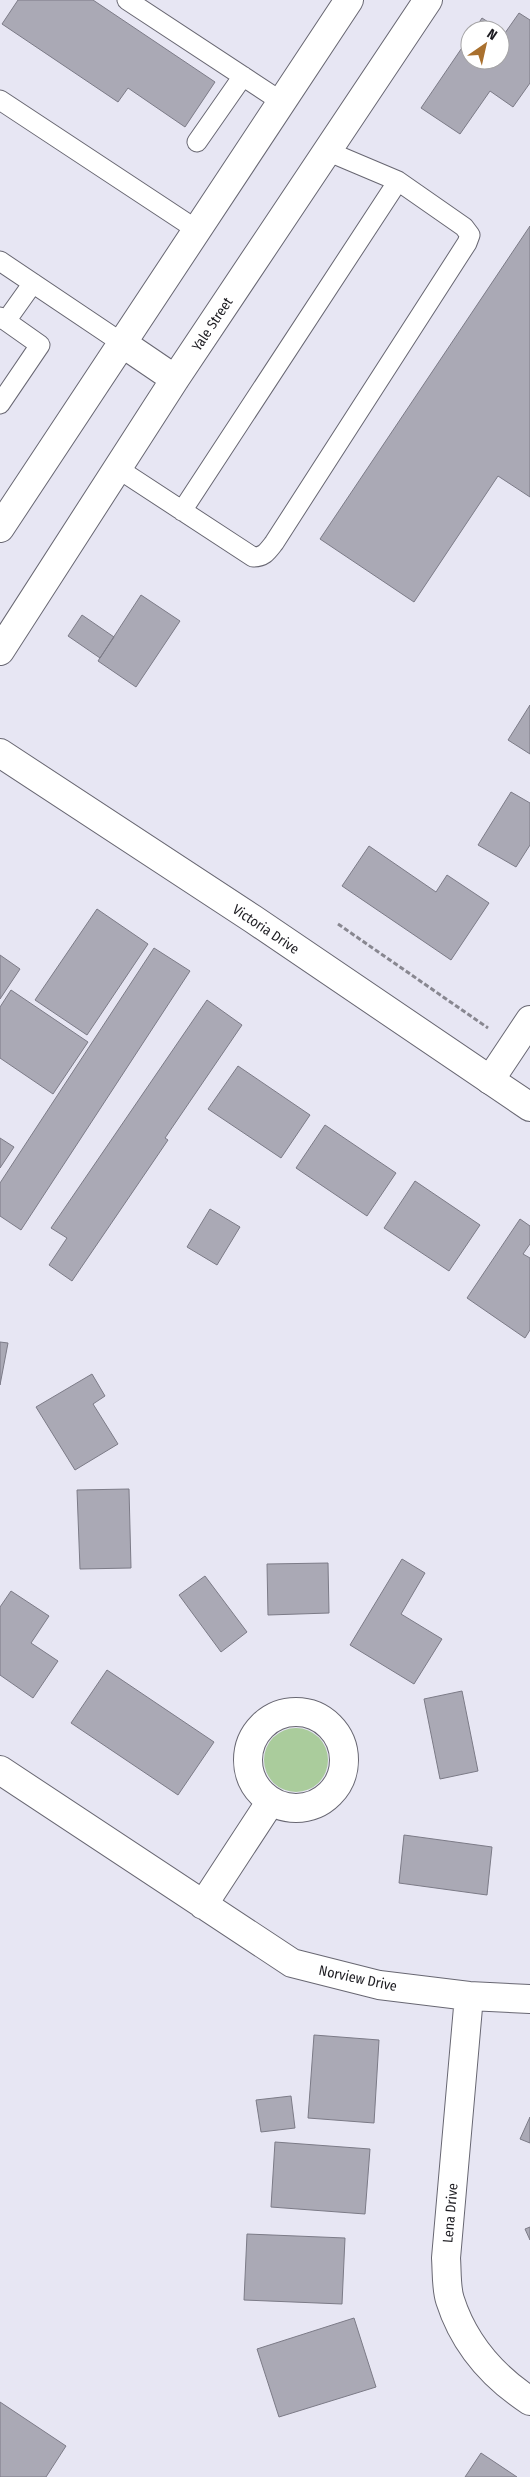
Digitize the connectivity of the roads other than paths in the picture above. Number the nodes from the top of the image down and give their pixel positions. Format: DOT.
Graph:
graph roads {
  1 [pos="127,0"];
  2 [pos="350,0"];
  3 [pos="428,0"];
  4 [pos="243,76"];
  5 [pos="0,100"];
  6 [pos="282,102"];
  7 [pos="198,142"];
  8 [pos="327,151"];
  9 [pos="398,181"];
  10 [pos="198,230"];
  11 [pos="0,261"];
  12 [pos="33,283"];
  13 [pos="3,319"];
  14 [pos="122,343"];
  15 [pos="175,379"];
  16 [pos="7,380"];
  17 [pos="0,404"];
  18 [pos="117,468"];
  19 [pos="182,511"];
  20 [pos="0,528"];
  21 [pos="0,651"];
  22 [pos="0,753"];
  23 [pos="530,1020"];
  24 [pos="490,1080"];
  25 [pos="530,1107"];
  26 [pos="0,1770"];
  27 [pos="271,1801"];
  28 [pos="204,1905"];
  29 [pos="469,1996"];
  30 [pos="530,1999"];
  31 [pos="530,2401"];
  1 -- 4 [label="lane"];
  2 -- 6 [label="street"];
  3 -- 8 [label="street, Yale Street"];
  4 -- 6 [label="lane"];
  4 -- 7 [label="lane"];
  5 -- 10 [label="lane"];
  6 -- 10 [label="street"];
  8 -- 9 [label="lane"];
  8 -- 15 [label="street, Yale Street"];
  9 -- 19 [label="lane"];
  9 -- 19 [label="lane"];
  10 -- 14 [label="street"];
  11 -- 12 [label="lane"];
  12 -- 13 [label="lane"];
  12 -- 14 [label="lane"];
  13 -- 16 [label="lane"];
  14 -- 15 [label="street"];
  14 -- 20 [label="street"];
  15 -- 18 [label="street, Yale Street"];
  16 -- 17 [label="lane"];
  18 -- 19 [label="lane"];
  18 -- 21 [label="street, Yale Street"];
  22 -- 24 [label="street, Victoria Drive"];
  23 -- 24 [label="street"];
  24 -- 25 [label="street, Victoria Drive"];
  26 -- 28 [label="street, Norview Drive"];
  27 -- 28 [label="street"];
  28 -- 29 [label="street, Norview Drive"];
  29 -- 30 [label="street, Norview Drive"];
  29 -- 31 [label="street, Lena Drive"];
}
